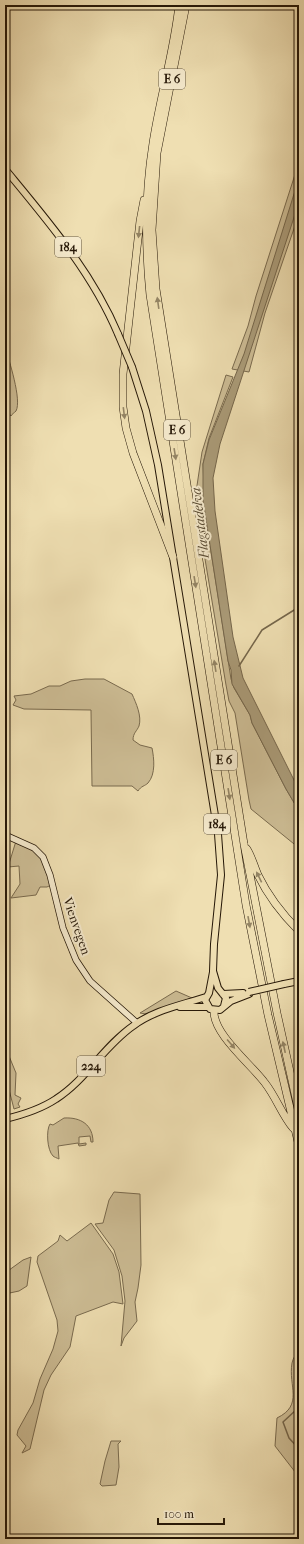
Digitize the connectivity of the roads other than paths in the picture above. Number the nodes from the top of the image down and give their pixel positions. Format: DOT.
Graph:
graph roads {
  1 [pos="179,5"];
  2 [pos="186,5"];
  3 [pos="5,169"];
  4 [pos="148,180"];
  5 [pos="173,557"];
  6 [pos="5,835"];
  7 [pos="244,844"];
  8 [pos="299,930"];
  9 [pos="214,970"];
  10 [pos="299,981"];
  11 [pos="285,985"];
  12 [pos="299,985"];
  13 [pos="222,993"];
  14 [pos="249,993"];
  15 [pos="208,995"];
  16 [pos="224,1006"];
  17 [pos="174,1007"];
  18 [pos="211,1009"];
  19 [pos="137,1022"];
  20 [pos="299,1112"];
  21 [pos="5,1118"];
  22 [pos="295,1130"];
  23 [pos="299,1146"];
  1 -- 4 [label="highway, E 6"];
  7 -- 2 [label="highway, E 6, one-way"];
  3 -- 5 [label="main road, 184, bridge"];
  4 -- 5 [label="highway, E 6, one-way"];
  4 -- 22 [label="highway, E 6, one-way"];
  5 -- 9 [label="main road, 184"];
  6 -- 19 [label="main road, Vienvegen"];
  8 -- 7 [label="highway, E 6, one-way"];
  20 -- 7 [label="highway, E 6, one-way"];
  9 -- 13 [label="main road, 184"];
  9 -- 15 [label="main road, 184"];
  10 -- 11 [label="main road, 224"];
  11 -- 12 [label="main road, 224"];
  11 -- 14 [label="main road, 224, bridge"];
  13 -- 14 [label="main road, 224"];
  13 -- 15 [label="main road, 224"];
  13 -- 16 [label="main road"];
  14 -- 16 [label="main road, 224"];
  15 -- 17 [label="main road, 224"];
  15 -- 18 [label="main road"];
  16 -- 18 [label="main road, 224"];
  17 -- 18 [label="main road, 224"];
  17 -- 19 [label="main road, 224"];
  18 -- 22 [label="highway, E 6, one-way"];
  19 -- 21 [label="main road, 224"];
  22 -- 23 [label="highway, E 6"];
}
